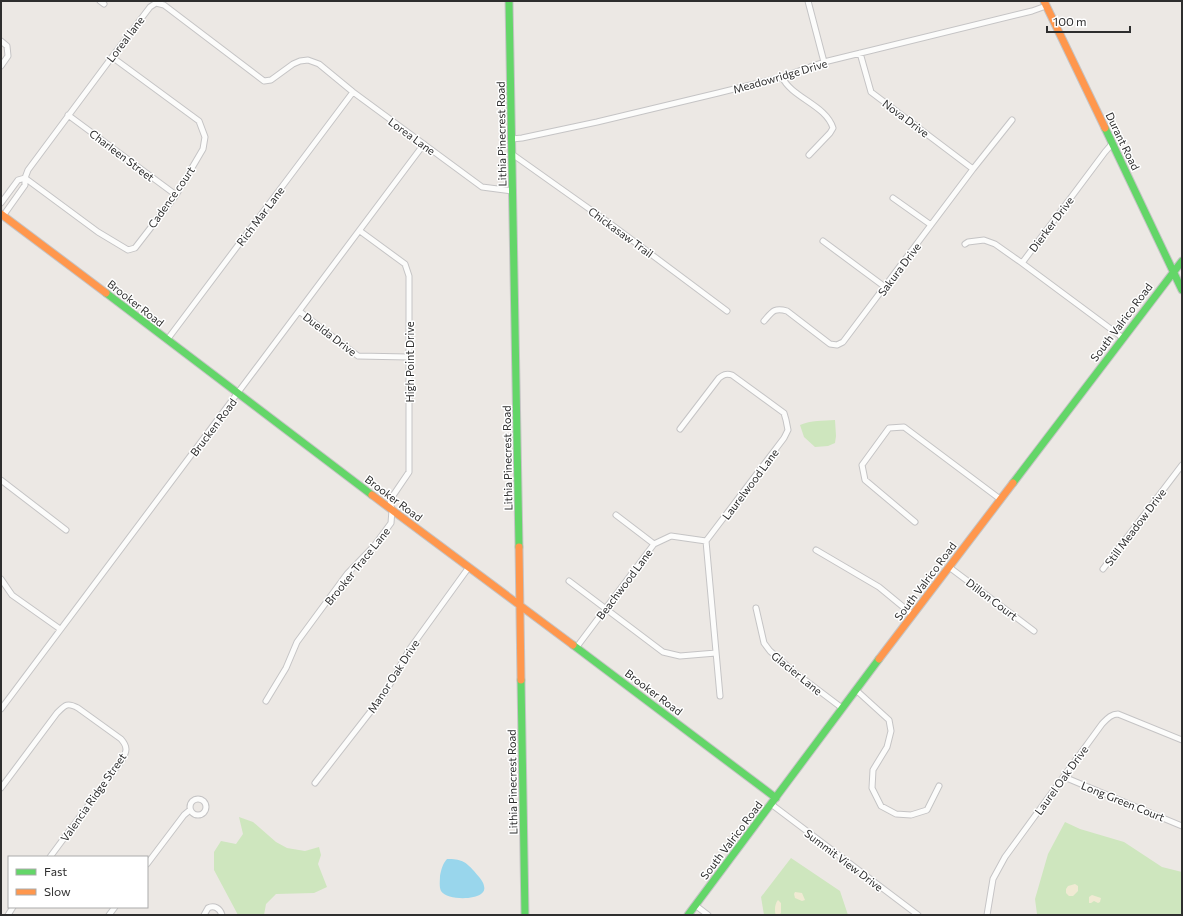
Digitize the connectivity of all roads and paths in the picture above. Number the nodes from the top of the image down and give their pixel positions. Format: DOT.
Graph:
graph roads {
  1 [pos="808,1"];
  2 [pos="508,2"];
  3 [pos="1045,3"];
  4 [pos="1,41"];
  5 [pos="860,53"];
  6 [pos="112,57"];
  7 [pos="824,62"];
  8 [pos="319,64"];
  9 [pos="1,66"];
  10 [pos="782,77"];
  11 [pos="353,92"];
  12 [pos="68,115"];
  13 [pos="1012,120"];
  14 [pos="512,139"];
  15 [pos="424,144"];
  16 [pos="1112,144"];
  17 [pos="512,154"];
  18 [pos="809,155"];
  19 [pos="973,169"];
  20 [pos="25,178"];
  21 [pos="513,191"];
  22 [pos="10,192"];
  23 [pos="176,195"];
  24 [pos="17,196"];
  25 [pos="893,198"];
  26 [pos="1,203"];
  27 [pos="2,215"];
  28 [pos="931,225"];
  29 [pos="360,231"];
  30 [pos="823,241"];
  31 [pos="965,244"];
  32 [pos="1182,261"];
  33 [pos="1022,263"];
  34 [pos="1173,272"];
  35 [pos="885,287"];
  36 [pos="1182,290"];
  37 [pos="299,311"];
  38 [pos="727,312"];
  39 [pos="764,321"];
  40 [pos="1123,338"];
  41 [pos="167,340"];
  42 [pos="408,357"];
  43 [pos="238,394"];
  44 [pos="680,430"];
  45 [pos="1182,465"];
  46 [pos="1,480"];
  47 [pos="1000,499"];
  48 [pos="392,510"];
  49 [pos="616,515"];
  50 [pos="914,522"];
  51 [pos="66,530"];
  52 [pos="706,541"];
  53 [pos="654,544"];
  54 [pos="816,550"];
  55 [pos="469,567"];
  56 [pos="950,567"];
  57 [pos="1103,569"];
  58 [pos="1,579"];
  59 [pos="568,581"];
  60 [pos="520,606"];
  61 [pos="756,608"];
  62 [pos="605,609"];
  63 [pos="913,615"];
  64 [pos="60,630"];
  65 [pos="1034,631"];
  66 [pos="576,648"];
  67 [pos="716,653"];
  68 [pos="856,690"];
  69 [pos="720,696"];
  70 [pos="266,701"];
  71 [pos="842,708"];
  72 [pos="1,709"];
  73 [pos="1182,740"];
  74 [pos="1064,777"];
  75 [pos="315,783"];
  76 [pos="939,786"];
  77 [pos="1,788"];
  78 [pos="776,798"];
  79 [pos="771,804"];
  80 [pos="190,810"];
  81 [pos="1182,826"];
  82 [pos="51,856"];
  83 [pos="148,863"];
  84 [pos="696,905"];
  85 [pos="204,915"];
  86 [pos="222,915"];
  87 [pos="525,915"];
  88 [pos="688,915"];
  89 [pos="708,915"];
  90 [pos="918,915"];
  91 [pos="987,915"];
  1 -- 7 [label="street"];
  2 -- 14 [label="street, Lithia Pinecrest Road"];
  3 -- 5 [label="street, Meadowridge Drive"];
  3 -- 16 [label="street, Durant Road"];
  4 -- 9 [label="street"];
  5 -- 7 [label="street, Meadowridge Drive"];
  5 -- 19 [label="street, Nova Drive"];
  6 -- 8 [label="street, Loreal lane"];
  6 -- 12 [label="street, Loreal lane"];
  6 -- 23 [label="street, Cadence court"];
  7 -- 10 [label="street, Meadowridge Drive"];
  8 -- 11 [label="street, Lorea Lane"];
  10 -- 14 [label="street, Meadowridge Drive"];
  10 -- 18 [label="street"];
  11 -- 15 [label="street, Lorea Lane"];
  11 -- 41 [label="street, Rich Mar Lane"];
  12 -- 20 [label="street, Loreal lane"];
  12 -- 23 [label="street, Charleen Street"];
  13 -- 19 [label="street, Sakura Drive"];
  14 -- 17 [label="street, Lithia Pinecrest Road"];
  15 -- 21 [label="street, Lorea Lane"];
  15 -- 29 [label="street, Brucken Road"];
  16 -- 33 [label="street, Dierker Drive"];
  16 -- 34 [label="street, Durant Road"];
  17 -- 21 [label="street, Lithia Pinecrest Road"];
  17 -- 38 [label="street, Chickasaw Trail"];
  19 -- 28 [label="street, Sakura Drive"];
  20 -- 22 [label="street, Loreal lane"];
  20 -- 23 [label="street, Cadence court"];
  20 -- 24 [label="street, Loreal lane"];
  21 -- 60 [label="street, Lithia Pinecrest Road"];
  22 -- 24 [label="street"];
  22 -- 26 [label="street, Loreal lane"];
  24 -- 27 [label="street, Loreal lane"];
  25 -- 28 [label="street"];
  27 -- 41 [label="street, Brooker Road"];
  28 -- 35 [label="street, Sakura Drive"];
  29 -- 37 [label="street, Brucken Road"];
  29 -- 42 [label="street, High Point Drive"];
  30 -- 35 [label="street"];
  31 -- 33 [label="street"];
  32 -- 34 [label="street, South Valrico Road"];
  33 -- 40 [label="street, Dierker Drive"];
  34 -- 36 [label="street, Durant Road"];
  34 -- 40 [label="street, South Valrico Road"];
  35 -- 39 [label="street, Sakura Drive"];
  37 -- 42 [label="street, Duelda Drive"];
  37 -- 43 [label="street, Brucken Road"];
  40 -- 47 [label="street, South Valrico Road"];
  41 -- 43 [label="street, Brooker Road"];
  42 -- 48 [label="street, High Point Drive"];
  43 -- 48 [label="street, Brooker Road"];
  43 -- 64 [label="street, Brucken Road"];
  44 -- 52 [label="street, Laurelwood Lane"];
  45 -- 57 [label="street, Still Meadow Drive"];
  46 -- 51 [label="street"];
  47 -- 50 [label="street"];
  47 -- 56 [label="street, South Valrico Road"];
  48 -- 55 [label="street, Brooker Road"];
  48 -- 70 [label="street, Brooker Trace Lane"];
  49 -- 53 [label="street"];
  52 -- 53 [label="street, Beachwood Lane"];
  52 -- 67 [label="street"];
  53 -- 62 [label="street, Beachwood Lane"];
  54 -- 63 [label="street"];
  55 -- 60 [label="street, Brooker Road"];
  55 -- 75 [label="street, Manor Oak Drive"];
  56 -- 63 [label="street, South Valrico Road"];
  56 -- 65 [label="street, Dillon Court"];
  58 -- 64 [label="street"];
  59 -- 62 [label="street"];
  60 -- 66 [label="street, Brooker Road"];
  60 -- 87 [label="street, Lithia Pinecrest Road"];
  61 -- 71 [label="street, Glacier Lane"];
  62 -- 66 [label="street, Beachwood Lane"];
  62 -- 67 [label="street"];
  63 -- 68 [label="street, South Valrico Road"];
  64 -- 72 [label="street, Brucken Road"];
  66 -- 78 [label="street, Brooker Road"];
  67 -- 69 [label="street"];
  68 -- 71 [label="street, South Valrico Road"];
  68 -- 76 [label="street"];
  71 -- 78 [label="street, South Valrico Road"];
  73 -- 74 [label="street, Laurel Oak Drive"];
  74 -- 81 [label="street, Long Green Court"];
  74 -- 91 [label="street, Laurel Oak Drive"];
  77 -- 82 [label="street, Valencia Ridge Street"];
  78 -- 79 [label="street, South Valrico Road"];
  79 -- 84 [label="street, South Valrico Road"];
  79 -- 90 [label="street, Summit View Drive"];
  80 -- 83 [label="street"];
  84 -- 88 [label="street, South Valrico Road"];
  84 -- 89 [label="street"];
  85 -- 86 [label="street"];
}
